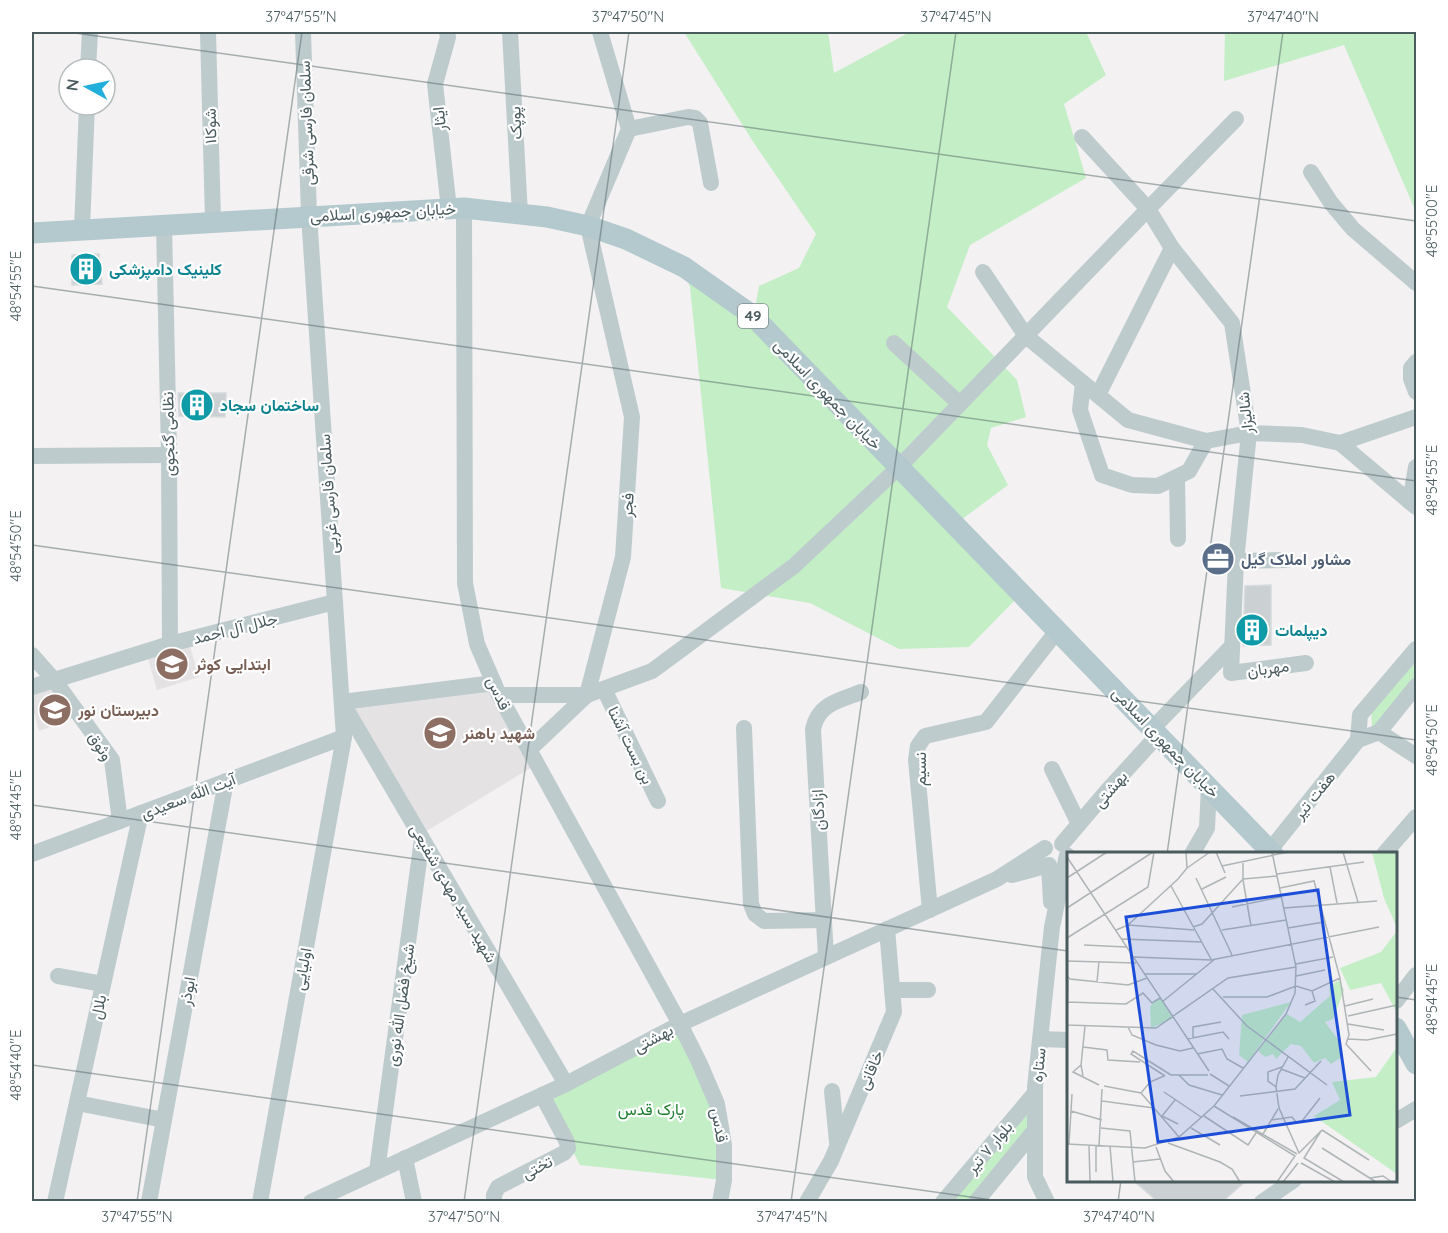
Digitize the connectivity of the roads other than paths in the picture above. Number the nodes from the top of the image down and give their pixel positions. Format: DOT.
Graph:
graph roads {
  1 [pos="90,32"];
  2 [pos="208,32"];
  3 [pos="303,32"];
  4 [pos="447,32"];
  5 [pos="510,32"];
  6 [pos="600,32"];
  7 [pos="89,57"];
  8 [pos="86,117"];
  9 [pos="1236,119"];
  10 [pos="629,129"];
  11 [pos="1082,137"];
  12 [pos="1311,172"];
  13 [pos="711,183"];
  14 [pos="457,208"];
  15 [pos="1148,209"];
  16 [pos="520,214"];
  17 [pos="309,215"];
  18 [pos="213,221"];
  19 [pos="164,224"];
  20 [pos="588,226"];
  21 [pos="81,229"];
  22 [pos="32,233"];
  23 [pos="1172,248"];
  24 [pos="983,272"];
  25 [pos="1416,283"];
  26 [pos="1026,336"];
  27 [pos="894,343"];
  28 [pos="1416,362"];
  29 [pos="1083,383"];
  30 [pos="1416,392"];
  31 [pos="1098,395"];
  32 [pos="960,404"];
  33 [pos="1416,417"];
  34 [pos="1249,433"];
  35 [pos="1206,441"];
  36 [pos="1340,443"];
  37 [pos="169,455"];
  38 [pos="32,456"];
  39 [pos="899,467"];
  40 [pos="1416,467"];
  41 [pos="1177,477"];
  42 [pos="1413,505"];
  43 [pos="1178,539"];
  44 [pos="1287,560"];
  45 [pos="1236,561"];
  46 [pos="335,602"];
  47 [pos="1057,631"];
  48 [pos="170,644"];
  49 [pos="1232,646"];
  50 [pos="1416,649"];
  51 [pos="32,655"];
  52 [pos="1306,663"];
  53 [pos="1231,673"];
  54 [pos="54,680"];
  55 [pos="1416,686"];
  56 [pos="32,687"];
  57 [pos="496,689"];
  58 [pos="604,689"];
  59 [pos="861,692"];
  60 [pos="587,695"];
  61 [pos="342,702"];
  62 [pos="744,728"];
  63 [pos="1156,731"];
  64 [pos="1380,732"];
  65 [pos="344,737"];
  66 [pos="1358,740"];
  67 [pos="529,750"];
  68 [pos="1416,756"];
  69 [pos="1052,769"];
  70 [pos="226,781"];
  71 [pos="1209,786"];
  72 [pos="658,801"];
  73 [pos="141,813"];
  74 [pos="1416,817"];
  75 [pos="120,821"];
  76 [pos="1079,824"];
  77 [pos="422,838"];
  78 [pos="1045,848"];
  79 [pos="1065,850"];
  80 [pos="1193,852"];
  81 [pos="1271,852"];
  82 [pos="1386,852"];
  83 [pos="32,854"];
  84 [pos="1050,865"];
  85 [pos="997,879"];
  86 [pos="930,910"];
  87 [pos="824,920"];
  88 [pos="1052,927"];
  89 [pos="887,929"];
  90 [pos="826,957"];
  91 [pos="1416,975"];
  92 [pos="58,976"];
  93 [pos="103,984"];
  94 [pos="892,990"];
  95 [pos="928,990"];
  96 [pos="1397,999"];
  97 [pos="680,1024"];
  98 [pos="1397,1031"];
  99 [pos="1041,1039"];
  100 [pos="1067,1040"];
  101 [pos="1416,1064"];
  102 [pos="566,1084"];
  103 [pos="832,1091"];
  104 [pos="1035,1093"];
  105 [pos="542,1095"];
  106 [pos="77,1103"];
  107 [pos="1416,1109"];
  108 [pos="164,1120"];
  109 [pos="1397,1120"];
  110 [pos="1035,1130"];
  111 [pos="838,1146"];
  112 [pos="405,1158"];
  113 [pos="378,1171"];
  114 [pos="1286,1182"];
  115 [pos="55,1202"];
  116 [pos="149,1202"];
  117 [pos="260,1202"];
  118 [pos="311,1202"];
  119 [pos="414,1202"];
  120 [pos="494,1202"];
  121 [pos="720,1202"];
  122 [pos="807,1202"];
  123 [pos="943,1202"];
  124 [pos="976,1202"];
  125 [pos="1047,1202"];
  126 [pos="1263,1202"];
  1 -- 7 [label="street"];
  2 -- 18 [label="street, شوکا۱"];
  3 -- 17 [label="street, سلمان فارسی شرقی"];
  4 -- 14 [label="street, ایثار"];
  5 -- 16 [label="street, پوپک"];
  6 -- 10 [label="street"];
  8 -- 21 [label="street"];
  9 -- 15 [label="street"];
  10 -- 13 [label="street"];
  10 -- 20 [label="street"];
  11 -- 15 [label="street, شالیزار"];
  12 -- 25 [label="street"];
  14 -- 16 [label="main road, خیابان جمهوری اسلامی / 49"];
  14 -- 17 [label="main road, خیابان جمهوری اسلامی / 49"];
  14 -- 57 [label="street, قدس"];
  15 -- 23 [label="street, شالیزار"];
  15 -- 26 [label="street"];
  16 -- 20 [label="main road, خیابان جمهوری اسلامی / 49"];
  17 -- 18 [label="main road, خیابان جمهوری اسلامی / 49"];
  17 -- 46 [label="street, سلمان فارسی غربی"];
  18 -- 19 [label="main road, خیابان جمهوری اسلامی / 49"];
  19 -- 21 [label="main road, خیابان جمهوری اسلامی / 49"];
  19 -- 37 [label="street, نظامی گنجوی"];
  20 -- 39 [label="main road, خیابان جمهوری اسلامی / 49"];
  20 -- 60 [label="street, فجر"];
  21 -- 22 [label="main road, خیابان جمهوری اسلامی / 49"];
  23 -- 31 [label="street"];
  23 -- 34 [label="street, شالیزار"];
  24 -- 26 [label="street"];
  26 -- 29 [label="street"];
  26 -- 32 [label="street"];
  27 -- 32 [label="street"];
  28 -- 30 [label="street"];
  29 -- 31 [label="street"];
  29 -- 41 [label="street"];
  31 -- 35 [label="street"];
  32 -- 39 [label="street"];
  33 -- 36 [label="street"];
  34 -- 35 [label="street"];
  34 -- 36 [label="street"];
  34 -- 45 [label="street, شالیزار"];
  35 -- 41 [label="street"];
  36 -- 42 [label="street"];
  37 -- 38 [label="street"];
  37 -- 48 [label="street, نظامی گنجوی"];
  39 -- 47 [label="main road, خیابان جمهوری اسلامی / 49"];
  39 -- 58 [label="street"];
  40 -- 42 [label="street"];
  41 -- 43 [label="street"];
  44 -- 45 [label="street"];
  45 -- 49 [label="street, شالیزار"];
  46 -- 48 [label="street, جلال آل احمد"];
  46 -- 61 [label="street, سلمان فارسی غربی"];
  47 -- 63 [label="main road, خیابان جمهوری اسلامی / 49"];
  47 -- 86 [label="street, نسیم"];
  48 -- 54 [label="street, جلال آل احمد"];
  49 -- 53 [label="street, شالیزار"];
  49 -- 63 [label="street"];
  50 -- 66 [label="street"];
  51 -- 54 [label="street, وثوق"];
  52 -- 53 [label="street, مهربان"];
  54 -- 56 [label="street, جلال آل احمد"];
  54 -- 75 [label="street, وثوق"];
  55 -- 64 [label="street"];
  57 -- 60 [label="street"];
  57 -- 61 [label="street"];
  57 -- 67 [label="street, قدس"];
  58 -- 60 [label="street"];
  58 -- 72 [label="street, بن بست آشنا"];
  59 -- 87 [label="street, ازادگان"];
  60 -- 67 [label="street"];
  61 -- 65 [label="street, سلمان فارسی غربی"];
  61 -- 77 [label="street, شهید سید مهدی شفیعی"];
  62 -- 87 [label="street"];
  63 -- 71 [label="main road, خیابان جمهوری اسلامی / 49"];
  63 -- 76 [label="street, بهشتی"];
  64 -- 66 [label="street"];
  64 -- 68 [label="street"];
  65 -- 70 [label="street, آیت الله سعیدی"];
  65 -- 117 [label="street, اولیایی"];
  66 -- 81 [label="street, هفت تیر"];
  67 -- 97 [label="street, قدس"];
  69 -- 76 [label="street"];
  70 -- 73 [label="street, آیت الله سعیدی"];
  70 -- 108 [label="street, ابوذر"];
  71 -- 80 [label="street"];
  71 -- 81 [label="main road, خیابان جمهوری اسلامی / 49"];
  73 -- 75 [label="street, آیت الله سعیدی"];
  73 -- 93 [label="street, بلال"];
  74 -- 82 [label="street"];
  75 -- 83 [label="street, آیت الله سعیدی"];
  76 -- 79 [label="street, بهشتی"];
  77 -- 102 [label="street, شهید سید مهدی شفیعی"];
  77 -- 113 [label="street, شیخ فضل الله نوری"];
  78 -- 79 [label="street"];
  78 -- 84 [label="street"];
  78 -- 85 [label="street"];
  79 -- 84 [label="street"];
  79 -- 88 [label="street"];
  84 -- 85 [label="street"];
  84 -- 88 [label="street"];
  85 -- 86 [label="street, بهشتی"];
  86 -- 89 [label="street, بهشتی"];
  87 -- 90 [label="street, ازادگان"];
  88 -- 99 [label="street, ستاره"];
  89 -- 90 [label="street, بهشتی"];
  89 -- 94 [label="street, خاقانی"];
  90 -- 97 [label="street, بهشتی"];
  91 -- 96 [label="street"];
  92 -- 93 [label="street"];
  93 -- 106 [label="street, بلال"];
  94 -- 95 [label="street"];
  94 -- 111 [label="street, خاقانی"];
  97 -- 102 [label="street, بهشتی"];
  97 -- 121 [label="street, قدس"];
  98 -- 101 [label="main road"];
  99 -- 100 [label="street"];
  99 -- 104 [label="street, ستاره"];
  102 -- 105 [label="street, بهشتی"];
  103 -- 111 [label="street"];
  104 -- 110 [label="street, ستاره"];
  104 -- 123 [label="street, بلوار ۷ تیر"];
  105 -- 112 [label="street, بهشتی"];
  105 -- 120 [label="street, تختی"];
  106 -- 108 [label="street"];
  106 -- 115 [label="street, بلال"];
  107 -- 109 [label="street"];
  108 -- 116 [label="street, ابوذر"];
  110 -- 124 [label="street, بلوار ۷ تیر"];
  110 -- 125 [label="street, ستاره"];
  111 -- 122 [label="street, خاقانی"];
  112 -- 113 [label="street, بهشتی"];
  112 -- 119 [label="street"];
  113 -- 118 [label="street, بهشتی"];
  114 -- 126 [label="street"];
}
